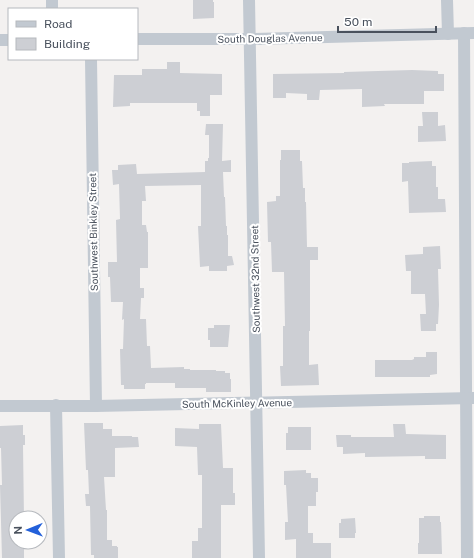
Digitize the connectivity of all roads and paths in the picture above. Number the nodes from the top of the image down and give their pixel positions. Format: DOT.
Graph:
graph roads {
  1 [pos="249,0"];
  2 [pos="447,0"];
  3 [pos="469,33"];
  4 [pos="448,34"];
  5 [pos="138,39"];
  6 [pos="250,39"];
  7 [pos="91,60"];
  8 [pos="470,398"];
  9 [pos="257,403"];
  10 [pos="56,405"];
  11 [pos="0,406"];
  12 [pos="96,406"];
  13 [pos="59,558"];
  14 [pos="259,558"];
  15 [pos="467,558"];
  1 -- 6 [label="street, Southwest 32nd Street"];
  2 -- 4 [label="street"];
  3 -- 4 [label="street, South Douglas Avenue"];
  3 -- 8 [label="street"];
  4 -- 6 [label="street, South Douglas Avenue"];
  5 -- 6 [label="street, South Douglas Avenue"];
  6 -- 9 [label="street, Southwest 32nd Street"];
  7 -- 12 [label="street, Southwest Binkley Street"];
  8 -- 9 [label="street, South McKinley Avenue"];
  8 -- 15 [label="street"];
  9 -- 12 [label="street, South McKinley Avenue"];
  9 -- 14 [label="street, Southwest 32nd Street"];
  10 -- 11 [label="street, South McKinley Avenue"];
  10 -- 12 [label="street, South McKinley Avenue"];
  10 -- 13 [label="street"];
}
